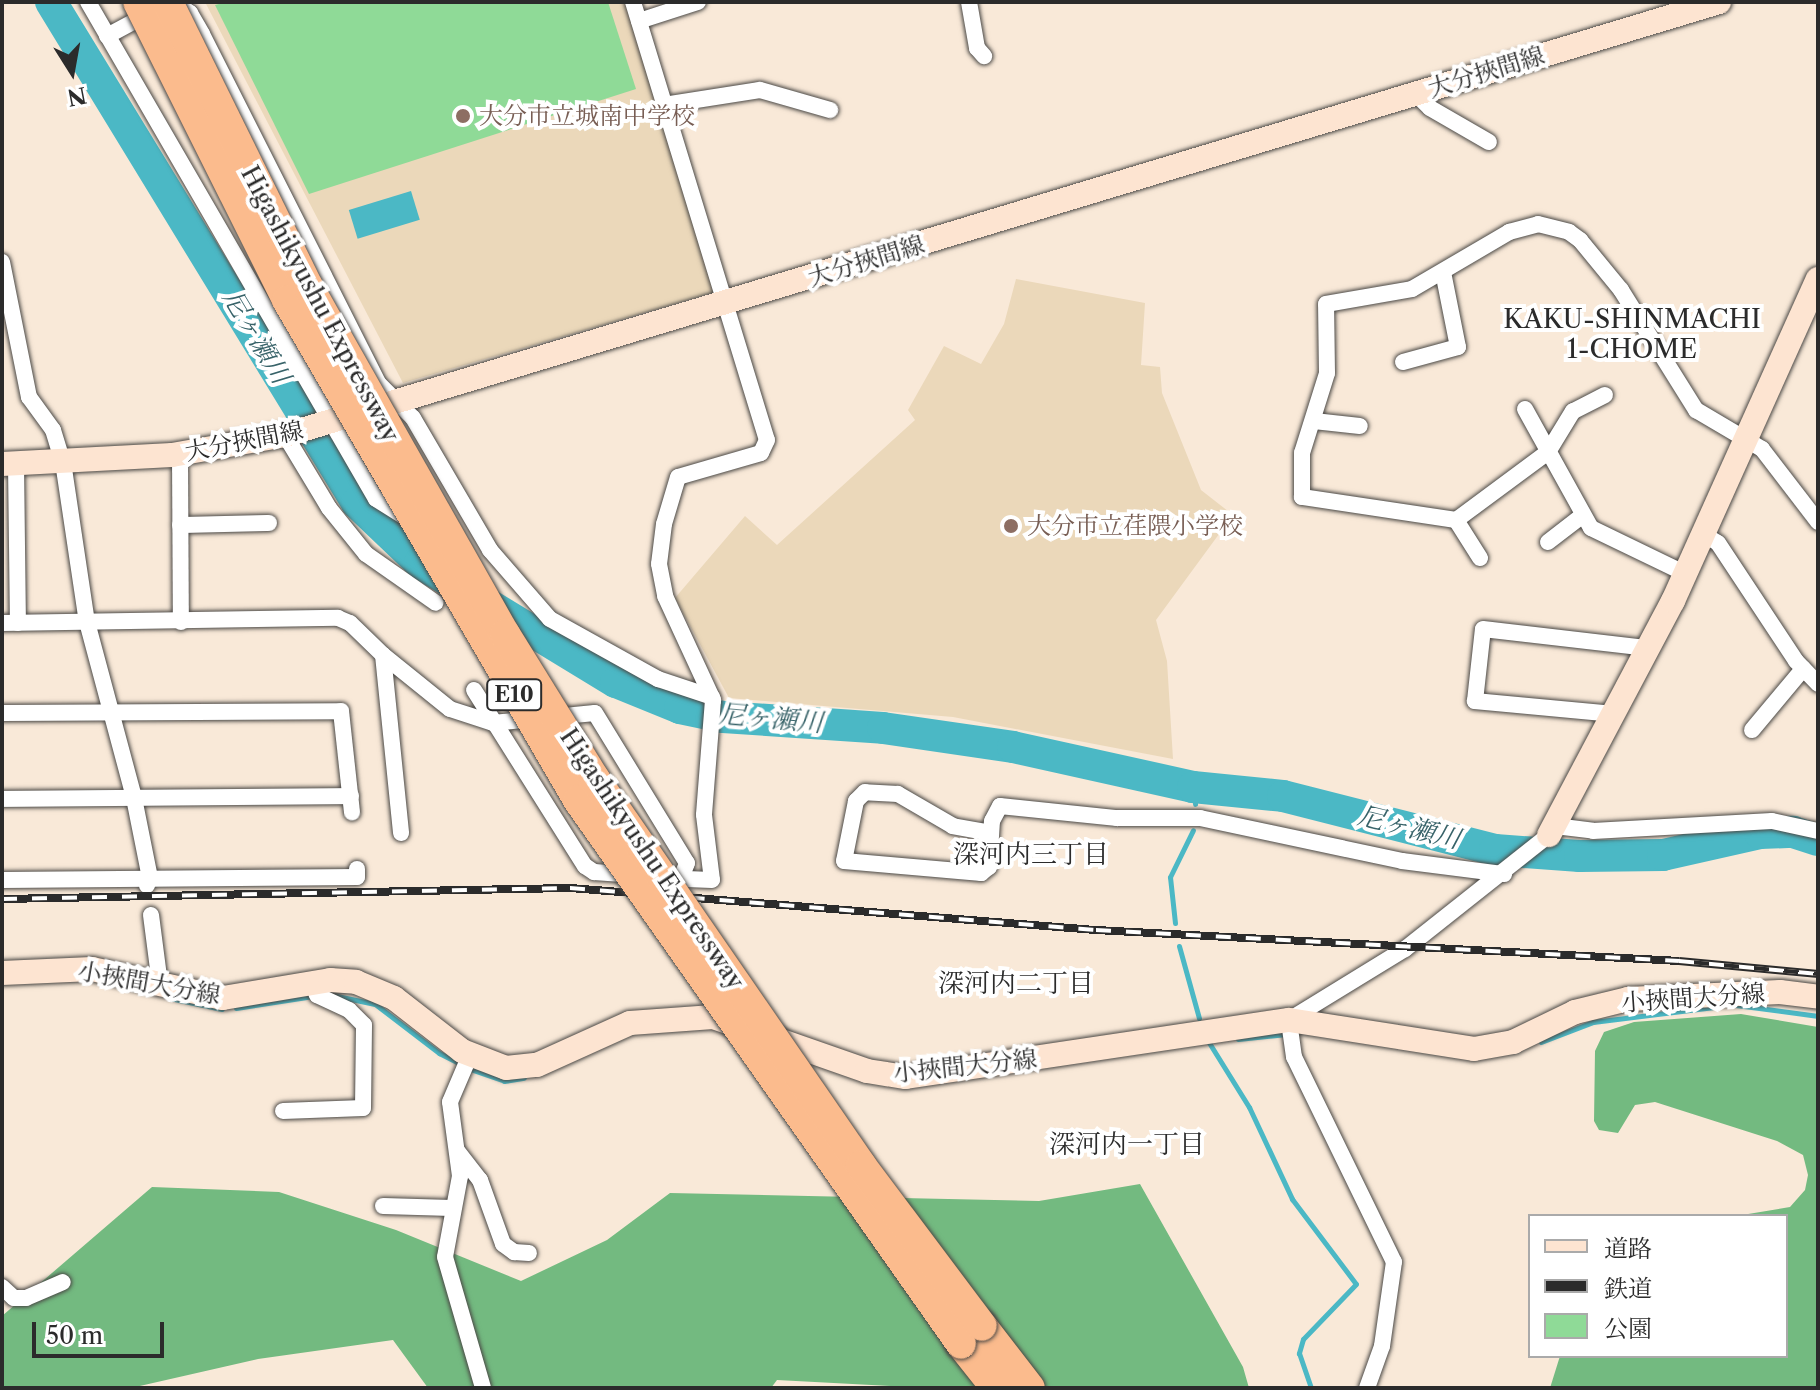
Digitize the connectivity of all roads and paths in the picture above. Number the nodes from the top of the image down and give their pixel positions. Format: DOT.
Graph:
graph roads {
  1 [pos="88,2"];
  2 [pos="138,2"];
  3 [pos="168,2"];
  4 [pos="633,2"];
  5 [pos="698,2"];
  6 [pos="969,2"];
  7 [pos="1719,2"];
  8 [pos="639,21"];
  9 [pos="107,36"];
  10 [pos="984,56"];
  11 [pos="1415,93"];
  12 [pos="664,105"];
  13 [pos="830,110"];
  14 [pos="1489,142"];
  15 [pos="2,262"];
  16 [pos="1443,272"];
  17 [pos="1818,279"];
  18 [pos="724,304"];
  19 [pos="1403,362"];
  20 [pos="1605,395"];
  21 [pos="399,403"];
  22 [pos="1525,409"];
  23 [pos="1314,421"];
  24 [pos="330,422"];
  25 [pos="1360,426"];
  26 [pos="285,435"];
  27 [pos="1746,439"];
  28 [pos="1548,452"];
  29 [pos="180,454"];
  30 [pos="63,462"];
  31 [pos="9,464"];
  32 [pos="1583,515"];
  33 [pos="1456,520"];
  34 [pos="1818,522"];
  35 [pos="269,523"];
  36 [pos="180,525"];
  37 [pos="1703,534"];
  38 [pos="1548,542"];
  39 [pos="490,550"];
  40 [pos="1480,558"];
  41 [pos="1686,574"];
  42 [pos="436,603"];
  43 [pos="87,622"];
  44 [pos="181,622"];
  45 [pos="10,623"];
  46 [pos="1648,648"];
  47 [pos="383,655"];
  48 [pos="1803,669"];
  49 [pos="1818,684"];
  50 [pos="474,690"];
  51 [pos="712,697"];
  52 [pos="111,712"];
  53 [pos="2,713"];
  54 [pos="1614,714"];
  55 [pos="493,723"];
  56 [pos="1752,730"];
  57 [pos="134,798"];
  58 [pos="2,799"];
  59 [pos="1552,830"];
  60 [pos="1818,831"];
  61 [pos="401,833"];
  62 [pos="991,833"];
  63 [pos="357,869"];
  64 [pos="1507,872"];
  65 [pos="681,879"];
  66 [pos="2,880"];
  67 [pos="148,882"];
  68 [pos="151,915"];
  69 [pos="2,973"];
  70 [pos="312,983"];
  71 [pos="160,984"];
  72 [pos="1818,997"];
  73 [pos="1289,1020"];
  74 [pos="469,1056"];
  75 [pos="283,1111"];
  76 [pos="458,1152"];
  77 [pos="383,1206"];
  78 [pos="452,1208"];
  79 [pos="529,1253"];
  80 [pos="63,1282"];
  81 [pos="2,1287"];
  82 [pos="972,1335"];
  83 [pos="483,1388"];
  84 [pos="996,1388"];
  85 [pos="1030,1388"];
  86 [pos="1367,1388"];
  1 -- 9 [label="street"];
  2 -- 82 [label="highway, Higashikyushu Expressway / E10, bridge"];
  3 -- 82 [label="highway, Higashikyushu Expressway / E10, bridge"];
  4 -- 8 [label="street"];
  5 -- 8 [label="street"];
  6 -- 10 [label="street"];
  7 -- 11 [label="main road, 大分挾間線"];
  8 -- 12 [label="street"];
  9 -- 21 [label="street"];
  9 -- 24 [label="street"];
  11 -- 14 [label="street"];
  11 -- 18 [label="main road, 大分挾間線"];
  12 -- 13 [label="street"];
  12 -- 18 [label="street"];
  15 -- 30 [label="street"];
  16 -- 19 [label="street"];
  16 -- 23 [label="street"];
  16 -- 27 [label="street"];
  17 -- 27 [label="main road"];
  18 -- 21 [label="main road, 大分挾間線"];
  18 -- 51 [label="street"];
  20 -- 28 [label="street"];
  21 -- 24 [label="main road, 大分挾間線"];
  21 -- 39 [label="street"];
  22 -- 28 [label="street"];
  23 -- 25 [label="street"];
  23 -- 33 [label="street"];
  24 -- 26 [label="main road, 大分挾間線"];
  24 -- 39 [label="street"];
  26 -- 29 [label="main road, 大分挾間線"];
  26 -- 42 [label="street"];
  27 -- 34 [label="street"];
  27 -- 37 [label="main road"];
  28 -- 32 [label="street"];
  28 -- 33 [label="street"];
  29 -- 30 [label="main road, 大分挾間線"];
  29 -- 36 [label="street"];
  30 -- 31 [label="main road, 大分挾間線"];
  30 -- 43 [label="street"];
  31 -- 45 [label="street"];
  32 -- 38 [label="street"];
  32 -- 41 [label="street"];
  33 -- 40 [label="street"];
  35 -- 36 [label="street"];
  36 -- 44 [label="street"];
  37 -- 41 [label="main road"];
  37 -- 48 [label="street"];
  39 -- 51 [label="street"];
  41 -- 46 [label="main road"];
  43 -- 44 [label="street"];
  43 -- 45 [label="street"];
  43 -- 52 [label="street"];
  44 -- 47 [label="street"];
  46 -- 54 [label="main road"];
  46 -- 54 [label="street"];
  47 -- 55 [label="street"];
  47 -- 61 [label="street"];
  48 -- 49 [label="street"];
  48 -- 56 [label="street"];
  50 -- 55 [label="street"];
  51 -- 65 [label="street"];
  52 -- 53 [label="street"];
  52 -- 57 [label="street"];
  52 -- 57 [label="street"];
  54 -- 59 [label="main road"];
  55 -- 65 [label="street"];
  55 -- 65 [label="street"];
  57 -- 58 [label="street"];
  57 -- 67 [label="street"];
  59 -- 60 [label="street"];
  59 -- 64 [label="street"];
  62 -- 62 [label="street"];
  62 -- 64 [label="street"];
  63 -- 67 [label="street"];
  64 -- 73 [label="street"];
  66 -- 67 [label="street"];
  68 -- 71 [label="street"];
  69 -- 71 [label="main road, 小挾間大分線"];
  70 -- 71 [label="main road, 小挾間大分線"];
  70 -- 74 [label="main road, 小挾間大分線"];
  70 -- 75 [label="street"];
  72 -- 73 [label="main road, 小挾間大分線"];
  73 -- 74 [label="main road, 小挾間大分線"];
  73 -- 86 [label="street"];
  74 -- 76 [label="street"];
  76 -- 78 [label="street"];
  76 -- 79 [label="street"];
  77 -- 78 [label="street"];
  78 -- 83 [label="street"];
  80 -- 81 [label="street"];
  82 -- 84 [label="highway, Higashikyushu Expressway / E10"];
  82 -- 85 [label="highway, Higashikyushu Expressway / E10"];
}
